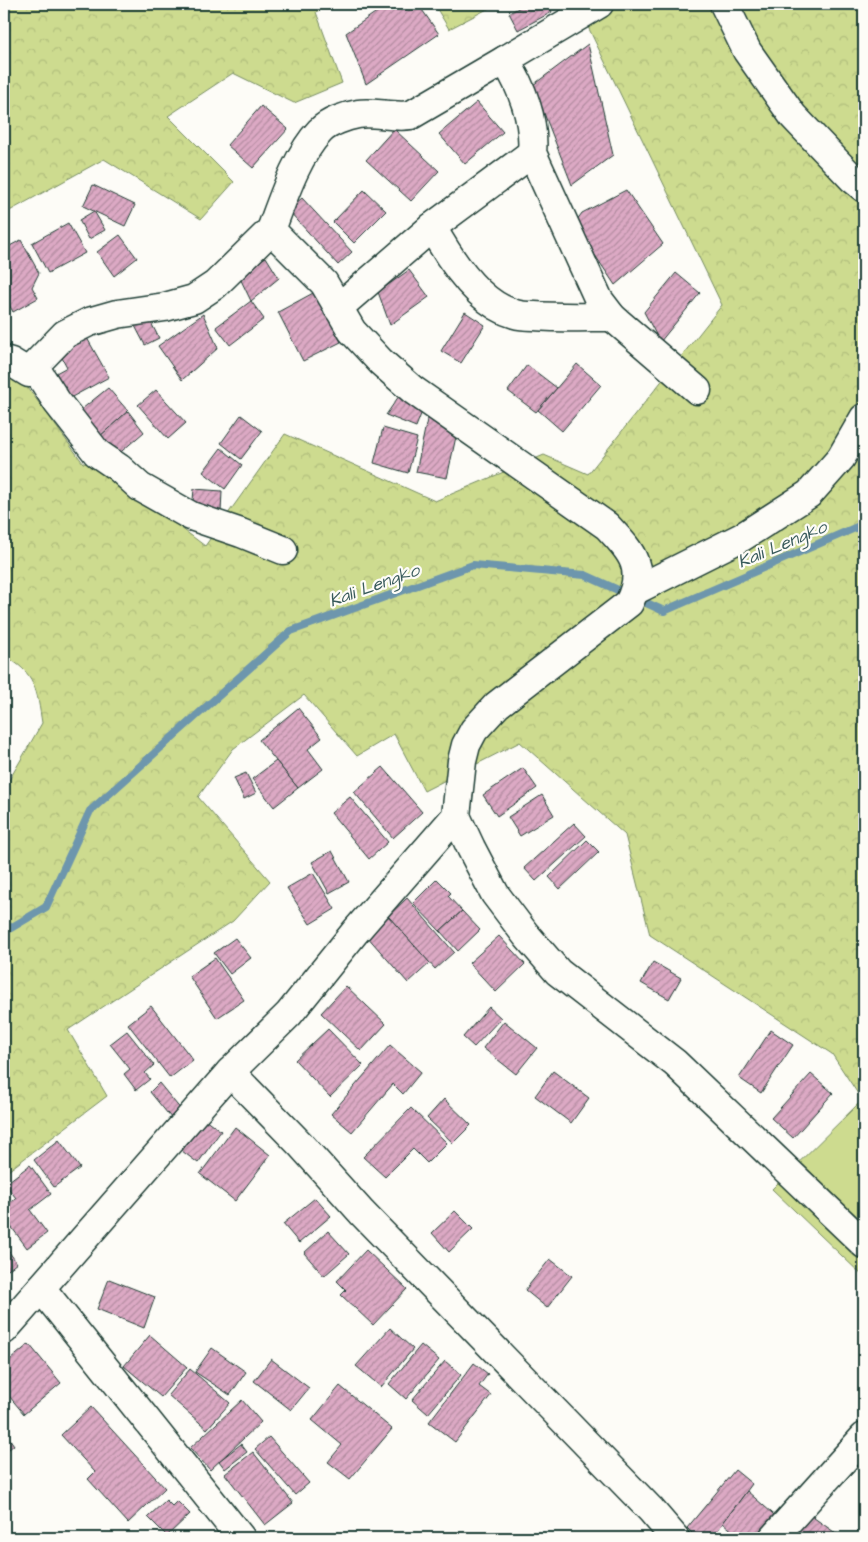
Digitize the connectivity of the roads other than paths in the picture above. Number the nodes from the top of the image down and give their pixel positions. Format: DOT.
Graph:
graph roads {
  1 [pos="599,4"];
  2 [pos="724,4"];
  3 [pos="505,60"];
  4 [pos="532,153"];
  5 [pos="864,188"];
  6 [pos="432,227"];
  7 [pos="271,230"];
  8 [pos="338,308"];
  9 [pos="612,317"];
  10 [pos="4,360"];
  11 [pos="34,366"];
  12 [pos="697,390"];
  13 [pos="864,418"];
  14 [pos="283,550"];
  15 [pos="633,595"];
  16 [pos="456,816"];
  17 [pos="230,1072"];
  18 [pos="864,1244"];
  19 [pos="41,1288"];
  20 [pos="4,1330"];
  21 [pos="864,1437"];
  22 [pos="241,1538"];
  23 [pos="675,1538"];
  24 [pos="772,1538"];
  1 -- 3 [label="street"];
  2 -- 5 [label="street"];
  3 -- 4 [label="street"];
  3 -- 7 [label="street"];
  4 -- 6 [label="street"];
  4 -- 9 [label="street"];
  6 -- 8 [label="street"];
  6 -- 9 [label="street"];
  7 -- 8 [label="street"];
  7 -- 11 [label="street"];
  8 -- 15 [label="street"];
  9 -- 12 [label="street"];
  10 -- 11 [label="street"];
  11 -- 14 [label="street"];
  13 -- 15 [label="street"];
  15 -- 16 [label="street"];
  16 -- 17 [label="street"];
  16 -- 18 [label="street"];
  17 -- 19 [label="street"];
  17 -- 23 [label="street"];
  19 -- 20 [label="street"];
  19 -- 22 [label="street"];
  21 -- 24 [label="street"];
}
